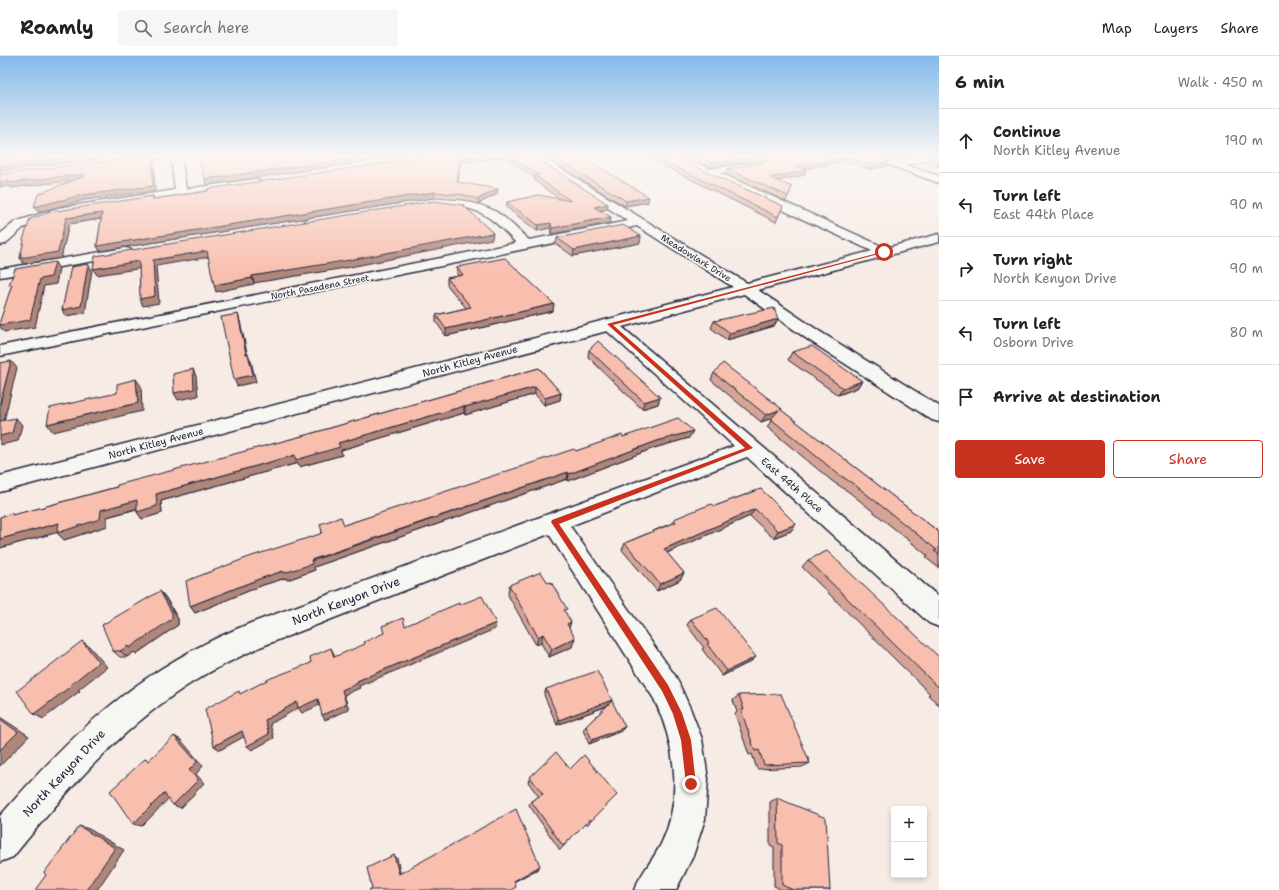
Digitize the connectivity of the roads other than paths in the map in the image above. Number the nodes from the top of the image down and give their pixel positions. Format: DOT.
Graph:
graph roads {
  1 [pos="161,195"];
  2 [pos="595,195"];
  3 [pos="758,195"];
  4 [pos="639,222"];
  5 [pos="297,223"];
  6 [pos="939,238"];
  7 [pos="0,241"];
  8 [pos="526,245"];
  9 [pos="141,249"];
  10 [pos="884,252"];
  11 [pos="0,273"];
  12 [pos="746,289"];
  13 [pos="609,324"];
  14 [pos="0,351"];
  15 [pos="939,415"];
  16 [pos="750,448"];
  17 [pos="0,484"];
  18 [pos="554,522"];
  19 [pos="939,614"];
  20 [pos="0,844"];
  21 [pos="653,890"];
  1 -- 7 [label="street"];
  2 -- 4 [label="street, Meadowlark Drive"];
  3 -- 10 [label="street"];
  4 -- 8 [label="street, North Pasadena Street"];
  4 -- 12 [label="street, Meadowlark Drive"];
  5 -- 8 [label="street"];
  6 -- 10 [label="street, North Kitley Avenue"];
  8 -- 14 [label="street, North Pasadena Street"];
  9 -- 11 [label="street"];
  10 -- 12 [label="street, North Kitley Avenue"];
  12 -- 13 [label="street, North Kitley Avenue"];
  12 -- 15 [label="street, Meadowlark Drive"];
  13 -- 16 [label="street, East 44th Place"];
  13 -- 17 [label="street, North Kitley Avenue"];
  16 -- 18 [label="street, North Kenyon Drive"];
  16 -- 19 [label="street, East 44th Place"];
  18 -- 20 [label="street, North Kenyon Drive"];
  18 -- 21 [label="street"];
}
